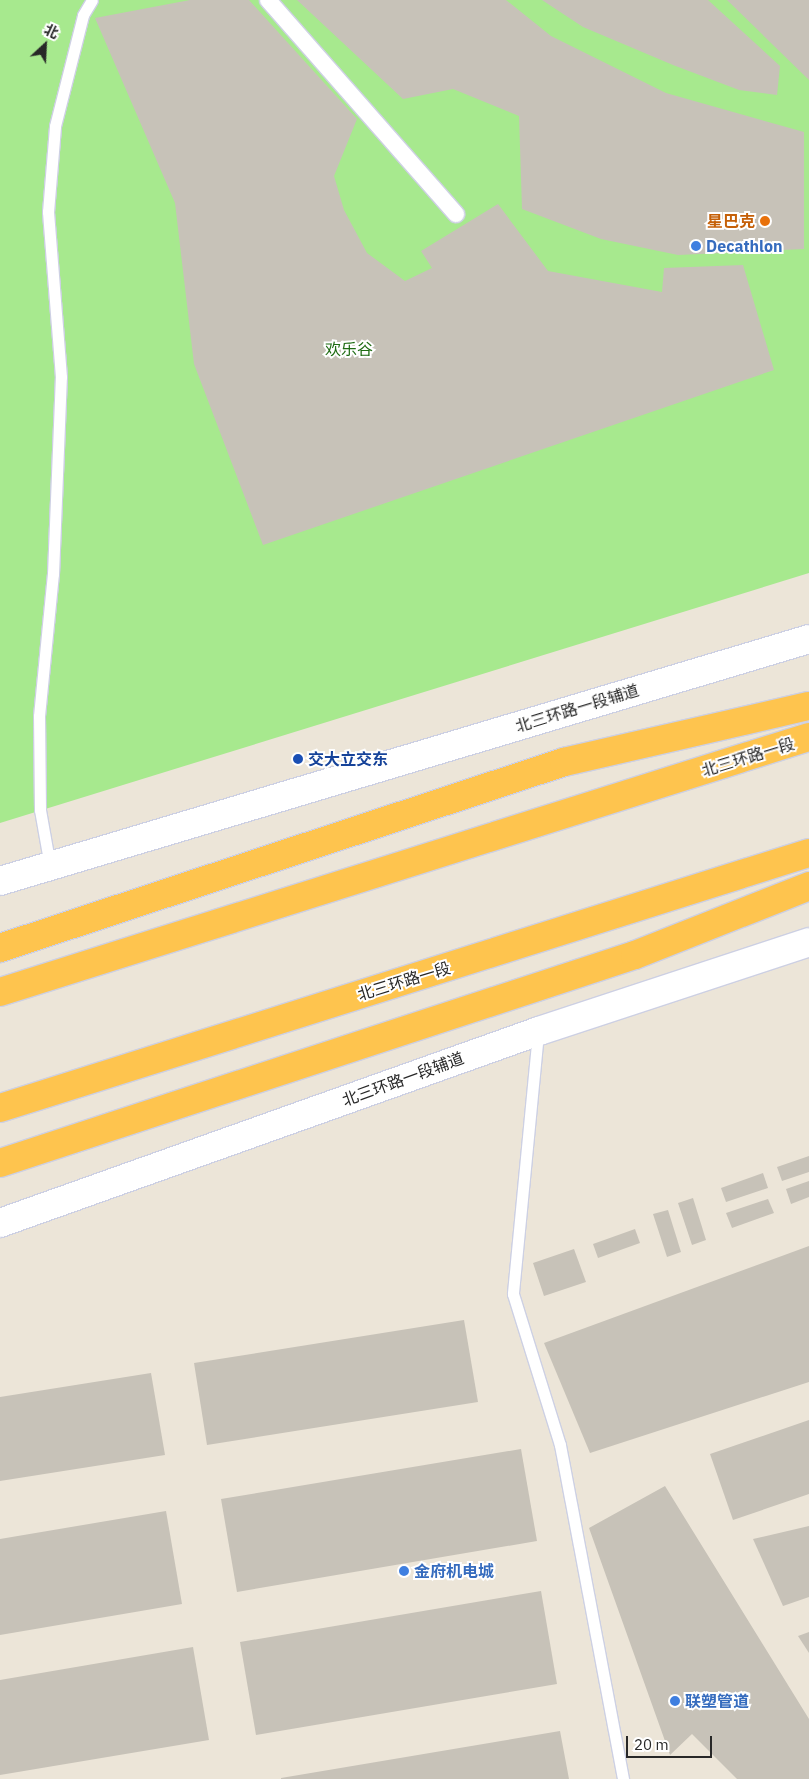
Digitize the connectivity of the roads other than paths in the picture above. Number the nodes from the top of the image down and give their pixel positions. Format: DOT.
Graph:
graph roads {
  1 [pos="92,0"];
  2 [pos="268,0"];
  3 [pos="456,214"];
  4 [pos="809,639"];
  5 [pos="809,706"];
  6 [pos="809,737"];
  7 [pos="809,853"];
  8 [pos="50,866"];
  9 [pos="0,881"];
  10 [pos="809,886"];
  11 [pos="809,942"];
  12 [pos="0,948"];
  13 [pos="0,992"];
  14 [pos="538,1031"];
  15 [pos="0,1108"];
  16 [pos="0,1163"];
  17 [pos="0,1223"];
  18 [pos="622,1779"];
  1 -- 8 [label="lane"];
  2 -- 3 [label="street"];
  4 -- 8 [label="main road, 北三环路一段辅道"];
  5 -- 12 [label="highway"];
  6 -- 13 [label="highway, 北三环路一段"];
  7 -- 15 [label="highway, 北三环路一段"];
  8 -- 9 [label="main road, 北三环路一段辅道"];
  10 -- 16 [label="highway"];
  11 -- 14 [label="main road, 北三环路一段辅道"];
  14 -- 17 [label="main road, 北三环路一段辅道"];
  14 -- 18 [label="lane"];
}
